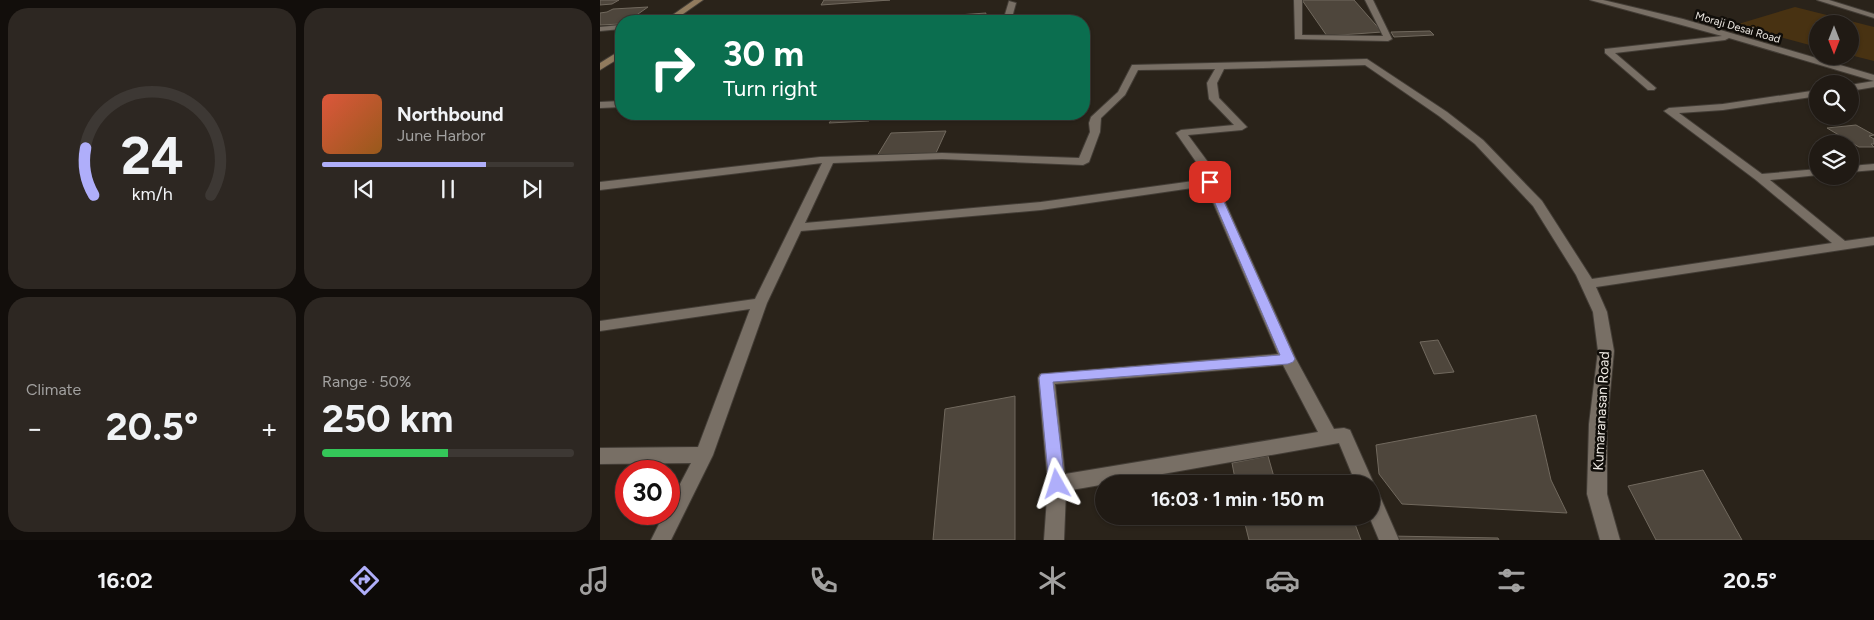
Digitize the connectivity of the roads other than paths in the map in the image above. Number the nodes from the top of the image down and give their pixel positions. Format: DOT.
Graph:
graph roads {
  1 [pos="699,0"];
  2 [pos="1298,0"];
  3 [pos="1370,0"];
  4 [pos="1594,0"];
  5 [pos="1821,0"];
  6 [pos="1012,3"];
  7 [pos="677,15"];
  8 [pos="1009,15"];
  9 [pos="1874,16"];
  10 [pos="615,28"];
  11 [pos="600,29"];
  12 [pos="1733,37"];
  13 [pos="615,57"];
  14 [pos="1221,66"];
  15 [pos="600,67"];
  16 [pos="1874,78"];
  17 [pos="1874,84"];
  18 [pos="1859,86"];
  19 [pos="1651,88"];
  20 [pos="1809,94"];
  21 [pos="600,104"];
  22 [pos="615,104"];
  23 [pos="829,160"];
  24 [pos="1874,167"];
  25 [pos="1859,168"];
  26 [pos="1809,173"];
  27 [pos="1213,177"];
  28 [pos="1760,178"];
  29 [pos="600,186"];
  30 [pos="796,228"];
  31 [pos="1874,241"];
  32 [pos="1843,246"];
  33 [pos="1587,284"];
  34 [pos="760,303"];
  35 [pos="600,326"];
  36 [pos="1288,359"];
  37 [pos="1329,437"];
  38 [pos="704,455"];
  39 [pos="600,456"];
  40 [pos="1361,475"];
  41 [pos="1057,484"];
  42 [pos="1380,518"];
  43 [pos="660,540"];
  44 [pos="1054,540"];
  45 [pos="1390,540"];
  46 [pos="1610,540"];
  1 -- 7 [label="main road"];
  2 -- 3 [label="street"];
  4 -- 12 [label="street, Moraji Desai Road"];
  5 -- 9 [label="street"];
  6 -- 8 [label="street"];
  10 -- 11 [label="street"];
  12 -- 16 [label="street, Moraji Desai Road"];
  12 -- 19 [label="street"];
  13 -- 15 [label="main road"];
  14 -- 23 [label="street, Kumaranasan Road"];
  14 -- 27 [label="street"];
  14 -- 33 [label="street, Kumaranasan Road"];
  17 -- 18 [label="street"];
  20 -- 28 [label="street"];
  21 -- 22 [label="street"];
  23 -- 29 [label="street"];
  23 -- 30 [label="street"];
  24 -- 25 [label="street"];
  26 -- 28 [label="street"];
  28 -- 32 [label="street"];
  30 -- 34 [label="street"];
  30 -- 36 [label="street"];
  31 -- 32 [label="street"];
  32 -- 33 [label="street"];
  33 -- 46 [label="street, Kumaranasan Road"];
  34 -- 35 [label="street"];
  34 -- 38 [label="street"];
  36 -- 37 [label="street"];
  36 -- 41 [label="street"];
  37 -- 40 [label="street"];
  37 -- 41 [label="street"];
  38 -- 39 [label="street"];
  38 -- 43 [label="street"];
  41 -- 44 [label="street"];
  42 -- 45 [label="street"];
}
